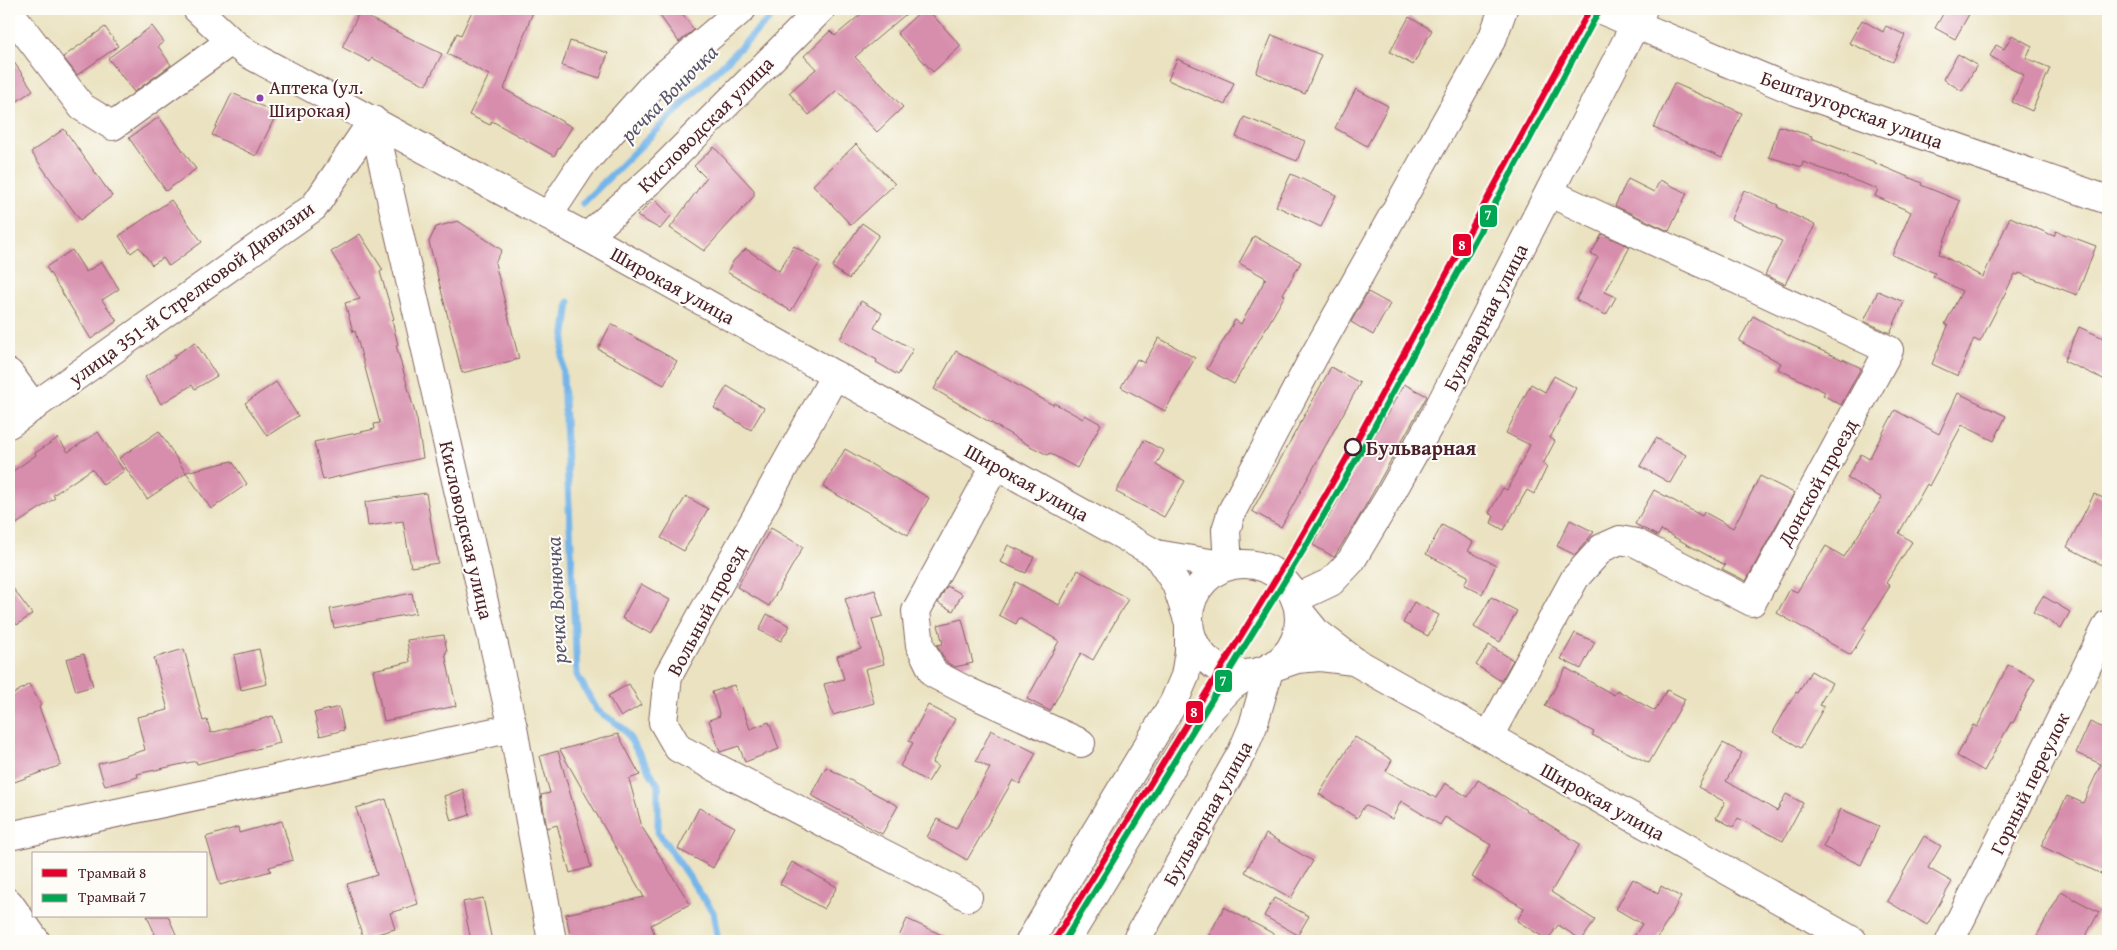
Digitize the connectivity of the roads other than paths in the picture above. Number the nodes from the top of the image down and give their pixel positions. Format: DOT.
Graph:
graph roads {
  1 [pos="197,9"];
  2 [pos="742,9"];
  3 [pos="821,9"];
  4 [pos="1503,9"];
  5 [pos="1599,9"];
  6 [pos="9,11"];
  7 [pos="1638,16"];
  8 [pos="231,41"];
  9 [pos="373,120"];
  10 [pos="1550,193"];
  11 [pos="2108,200"];
  12 [pos="548,216"];
  13 [pos="587,237"];
  14 [pos="9,373"];
  15 [pos="835,376"];
  16 [pos="34,408"];
  17 [pos="9,424"];
  18 [pos="996,464"];
  19 [pos="1156,554"];
  20 [pos="1228,566"];
  21 [pos="1297,605"];
  22 [pos="1188,623"];
  23 [pos="2108,624"];
  24 [pos="1354,661"];
  25 [pos="1270,667"];
  26 [pos="512,728"];
  27 [pos="1489,736"];
  28 [pos="1081,744"];
  29 [pos="9,836"];
  30 [pos="968,897"];
  31 [pos="9,903"];
  32 [pos="1822,934"];
  33 [pos="36,941"];
  34 [pos="552,941"];
  35 [pos="1030,941"];
  36 [pos="1066,941"];
  37 [pos="1136,941"];
  38 [pos="1853,941"];
  39 [pos="1950,941"];
  1 -- 8 [label="street, Широкая улица"];
  2 -- 12 [label="street"];
  3 -- 13 [label="street, Кисловодская улица"];
  4 -- 20 [label="street"];
  5 -- 7 [label="street, Бештаугорская улица"];
  6 -- 8 [label="street"];
  7 -- 10 [label="street, Бульварная улица"];
  7 -- 11 [label="street, Бештаугорская улица"];
  8 -- 9 [label="street, Широкая улица"];
  9 -- 12 [label="street, Широкая улица"];
  9 -- 16 [label="street, улица 351-й Стрелковой Дивизии"];
  9 -- 26 [label="street, Кисловодская улица"];
  10 -- 21 [label="street, Бульварная улица"];
  10 -- 27 [label="street, Донской проезд"];
  12 -- 13 [label="street, Широкая улица"];
  13 -- 15 [label="street, Широкая улица"];
  14 -- 16 [label="street"];
  15 -- 18 [label="street, Широкая улица"];
  15 -- 30 [label="street, Вольный проезд"];
  16 -- 17 [label="street, улица 351-й Стрелковой Дивизии"];
  18 -- 19 [label="street, Широкая улица"];
  18 -- 28 [label="street"];
  19 -- 20 [label="street, Широкая улица"];
  19 -- 22 [label="street, Широкая улица"];
  20 -- 21 [label="street"];
  20 -- 22 [label="street"];
  21 -- 24 [label="street, Широкая улица"];
  21 -- 25 [label="street"];
  22 -- 25 [label="street"];
  22 -- 35 [label="street"];
  23 -- 39 [label="street, Горный переулок"];
  24 -- 25 [label="street, Широкая улица"];
  24 -- 27 [label="street, Широкая улица"];
  25 -- 36 [label="street"];
  25 -- 37 [label="street, Бульварная улица"];
  26 -- 29 [label="street"];
  26 -- 34 [label="street, Кисловодская улица"];
  27 -- 32 [label="street, Широкая улица"];
  31 -- 33 [label="street"];
  32 -- 38 [label="street, Широкая улица"];
}
